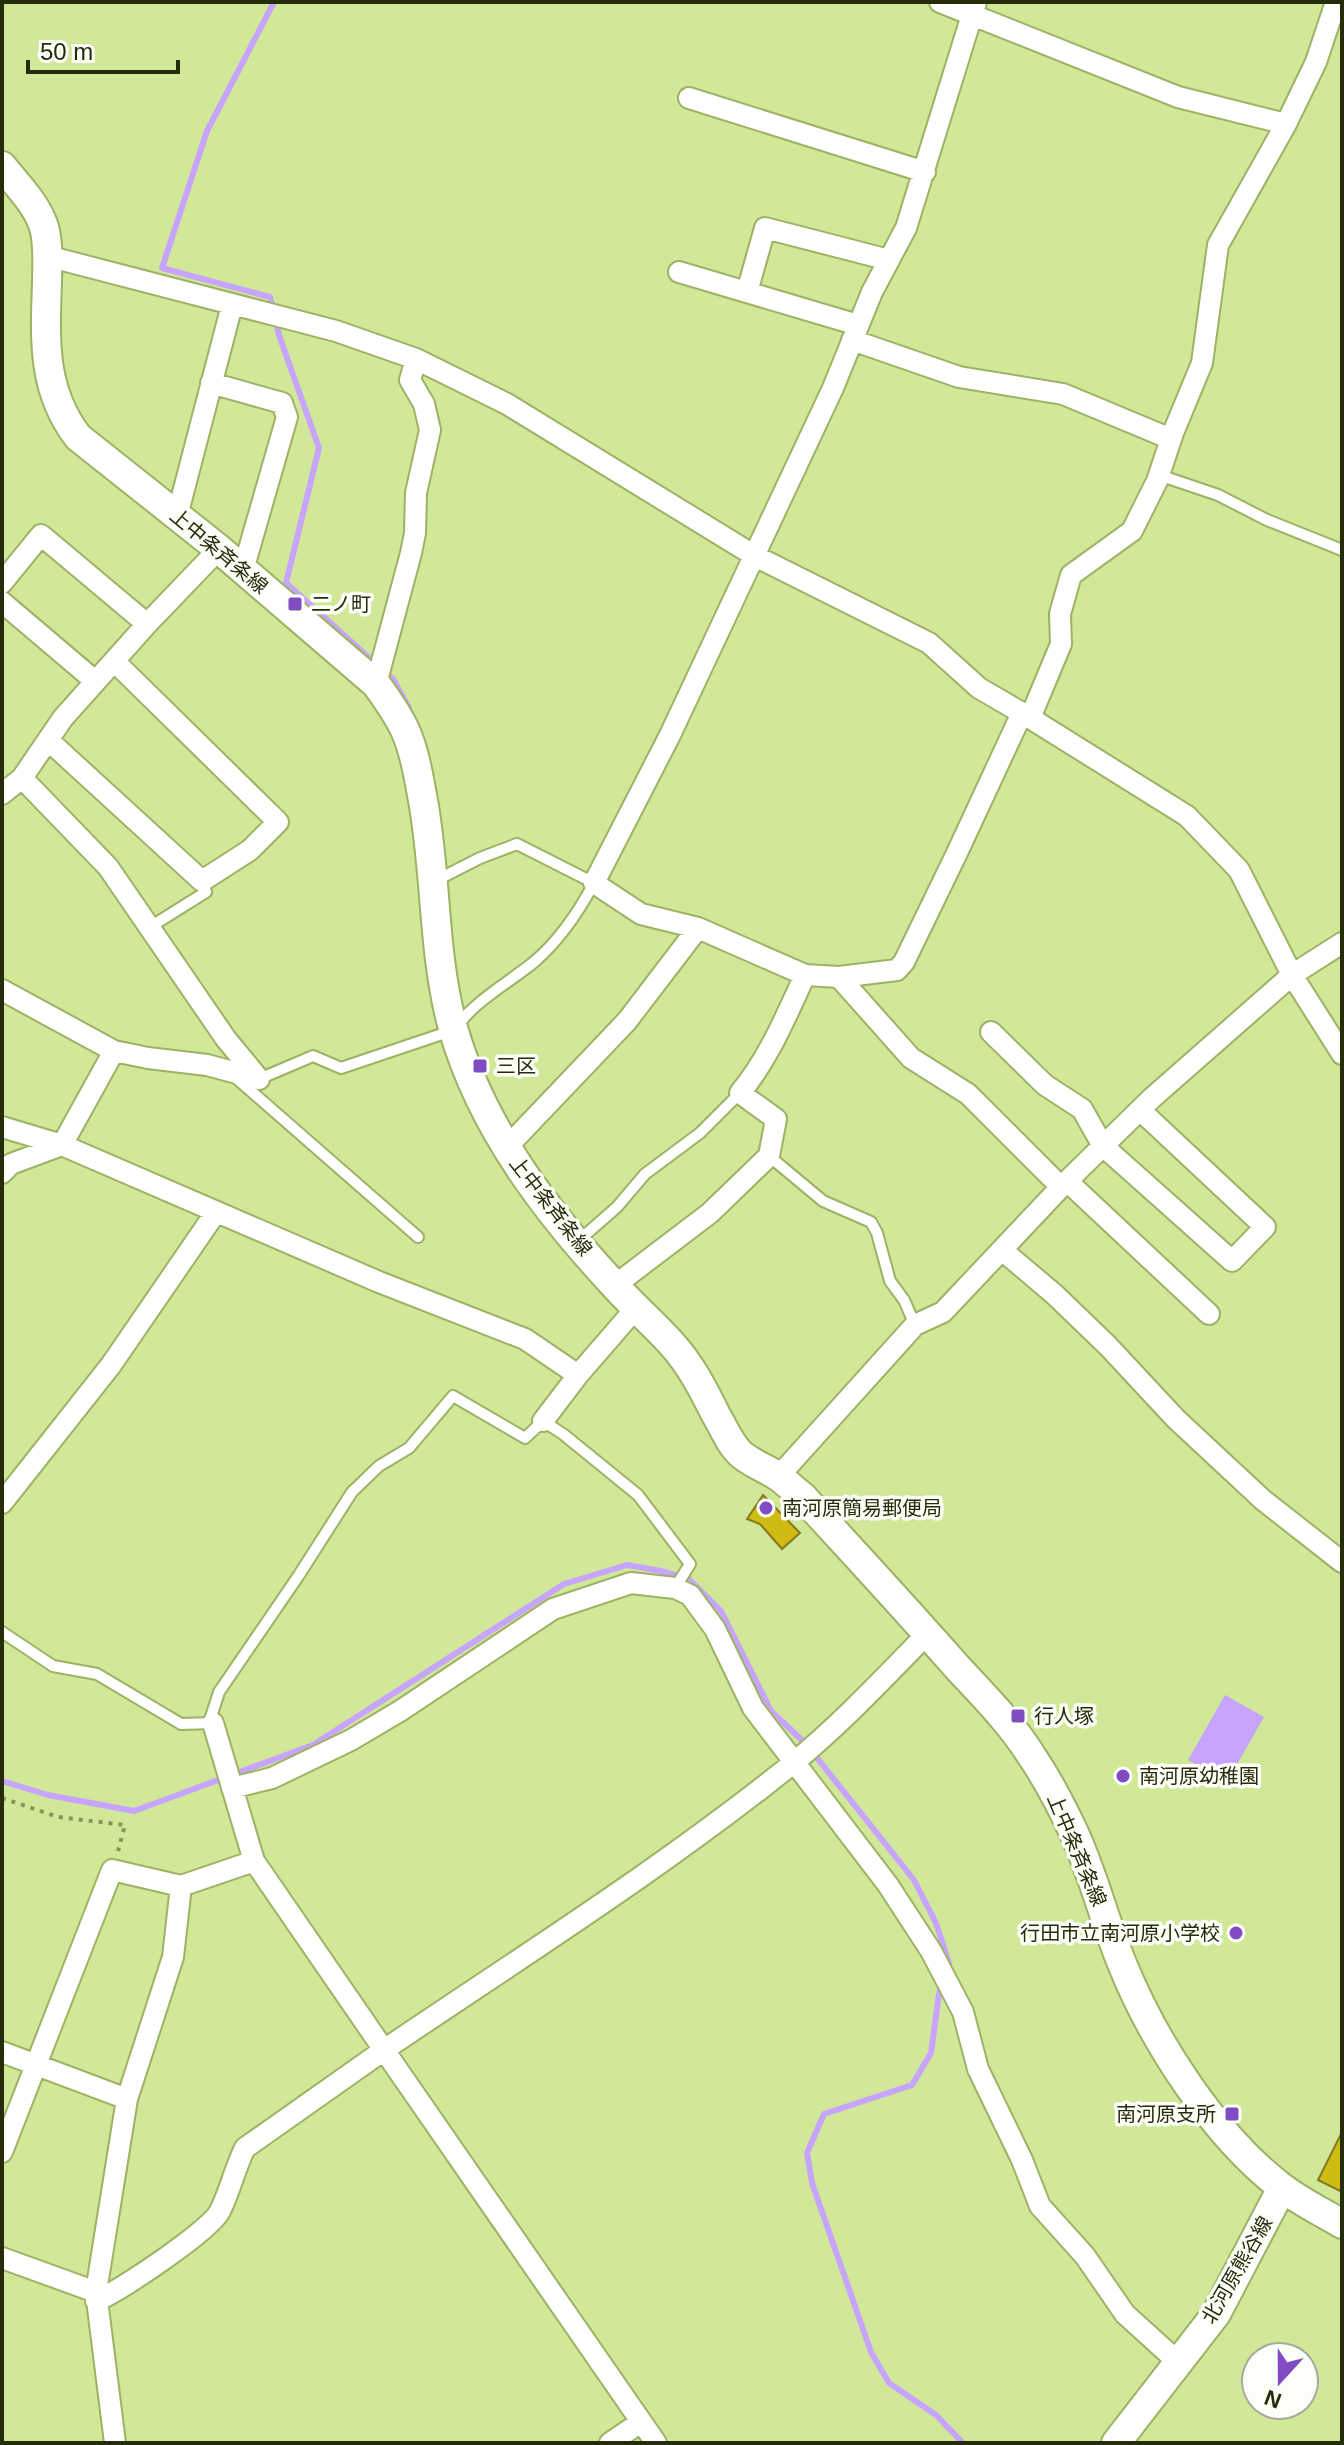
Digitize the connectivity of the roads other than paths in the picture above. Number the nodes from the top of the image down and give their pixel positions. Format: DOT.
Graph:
graph roads {
  1 [pos="940,2"];
  2 [pos="1336,2"];
  3 [pos="974,8"];
  4 [pos="689,98"];
  5 [pos="1286,124"];
  6 [pos="2,166"];
  7 [pos="925,172"];
  8 [pos="47,256"];
  9 [pos="889,260"];
  10 [pos="679,272"];
  11 [pos="747,292"];
  12 [pos="232,305"];
  13 [pos="855,333"];
  14 [pos="416,359"];
  15 [pos="211,383"];
  16 [pos="1171,439"];
  17 [pos="1159,475"];
  18 [pos="177,516"];
  19 [pos="219,549"];
  20 [pos="1342,550"];
  21 [pos="755,556"];
  22 [pos="243,570"];
  23 [pos="2,583"];
  24 [pos="2,602"];
  25 [pos="147,624"];
  26 [pos="114,661"];
  27 [pos="95,681"];
  28 [pos="376,684"];
  29 [pos="1026,716"];
  30 [pos="48,740"];
  31 [pos="22,778"];
  32 [pos="2,794"];
  33 [pos="202,881"];
  34 [pos="434,881"];
  35 [pos="594,883"];
  36 [pos="150,927"];
  37 [pos="698,928"];
  38 [pos="1342,943"];
  39 [pos="805,975"];
  40 [pos="1292,975"];
  41 [pos="839,977"];
  42 [pos="2,990"];
  43 [pos="454,1030"];
  44 [pos="991,1032"];
  45 [pos="114,1051"];
  46 [pos="1342,1054"];
  47 [pos="227,1070"];
  48 [pos="259,1079"];
  49 [pos="740,1093"];
  50 [pos="1140,1110"];
  51 [pos="2,1127"];
  52 [pos="62,1145"];
  53 [pos="1103,1146"];
  54 [pos="506,1148"];
  55 [pos="769,1156"];
  56 [pos="2,1173"];
  57 [pos="1064,1184"];
  58 [pos="216,1212"];
  59 [pos="418,1237"];
  60 [pos="577,1242"];
  61 [pos="1002,1250"];
  62 [pos="614,1286"];
  63 [pos="636,1308"];
  64 [pos="1209,1314"];
  65 [pos="915,1325"];
  66 [pos="578,1375"];
  67 [pos="543,1421"];
  68 [pos="778,1477"];
  69 [pos="2,1503"];
  70 [pos="1342,1562"];
  71 [pos="675,1588"];
  72 [pos="2,1632"];
  73 [pos="928,1633"];
  74 [pos="213,1723"];
  75 [pos="793,1763"];
  76 [pos="232,1788"];
  77 [pos="254,1861"];
  78 [pos="181,1886"];
  79 [pos="384,2050"];
  80 [pos="2,2052"];
  81 [pos="35,2064"];
  82 [pos="127,2099"];
  83 [pos="2,2152"];
  84 [pos="1282,2188"];
  85 [pos="1342,2224"];
  86 [pos="2,2258"];
  87 [pos="96,2296"];
  88 [pos="1178,2362"];
  89 [pos="641,2422"];
  90 [pos="115,2443"];
  91 [pos="610,2443"];
  92 [pos="656,2443"];
  93 [pos="1116,2443"];
  1 -- 3 [label="street"];
  2 -- 5 [label="street"];
  3 -- 5 [label="street"];
  3 -- 7 [label="street"];
  4 -- 7 [label="street"];
  5 -- 16 [label="street"];
  6 -- 8 [label="main road, 上中条斉条線"];
  7 -- 9 [label="street"];
  8 -- 12 [label="street"];
  8 -- 18 [label="main road, 上中条斉条線"];
  9 -- 11 [label="street"];
  9 -- 13 [label="street"];
  10 -- 11 [label="street"];
  11 -- 13 [label="street"];
  12 -- 14 [label="street"];
  12 -- 15 [label="street"];
  13 -- 16 [label="street"];
  13 -- 21 [label="street"];
  14 -- 21 [label="street"];
  14 -- 28 [label="street"];
  15 -- 18 [label="street"];
  15 -- 22 [label="street"];
  16 -- 17 [label="street"];
  17 -- 20 [label="lane"];
  17 -- 29 [label="street"];
  18 -- 19 [label="main road, 上中条斉条線"];
  19 -- 22 [label="main road, 上中条斉条線"];
  19 -- 25 [label="street"];
  21 -- 29 [label="street"];
  21 -- 35 [label="street"];
  22 -- 28 [label="main road, 上中条斉条線"];
  23 -- 25 [label="street"];
  24 -- 27 [label="street"];
  25 -- 26 [label="street"];
  26 -- 27 [label="street"];
  26 -- 33 [label="street"];
  27 -- 30 [label="street"];
  28 -- 34 [label="main road, 上中条斉条線"];
  29 -- 40 [label="street"];
  29 -- 41 [label="street"];
  30 -- 31 [label="street"];
  30 -- 33 [label="street"];
  31 -- 32 [label="street"];
  31 -- 36 [label="street"];
  33 -- 36 [label="lane"];
  34 -- 35 [label="lane"];
  34 -- 43 [label="main road, 上中条斉条線"];
  35 -- 37 [label="street"];
  35 -- 43 [label="lane"];
  36 -- 48 [label="street"];
  37 -- 39 [label="street"];
  37 -- 54 [label="street"];
  38 -- 40 [label="street"];
  39 -- 41 [label="street"];
  39 -- 49 [label="street"];
  40 -- 46 [label="street"];
  40 -- 50 [label="street"];
  41 -- 57 [label="street"];
  42 -- 45 [label="street"];
  43 -- 48 [label="lane"];
  43 -- 54 [label="main road, 上中条斉条線"];
  44 -- 53 [label="street"];
  45 -- 47 [label="street"];
  45 -- 52 [label="street"];
  47 -- 48 [label="street"];
  47 -- 59 [label="lane"];
  49 -- 55 [label="street"];
  49 -- 60 [label="lane"];
  50 -- 53 [label="street"];
  50 -- 53 [label="street"];
  51 -- 52 [label="street"];
  52 -- 56 [label="street"];
  52 -- 58 [label="street"];
  53 -- 57 [label="street"];
  54 -- 60 [label="main road, 上中条斉条線"];
  55 -- 62 [label="street"];
  55 -- 65 [label="lane"];
  57 -- 61 [label="street"];
  57 -- 64 [label="street"];
  58 -- 66 [label="street"];
  58 -- 69 [label="street"];
  60 -- 62 [label="main road, 上中条斉条線"];
  61 -- 65 [label="street"];
  61 -- 70 [label="street"];
  62 -- 63 [label="main road, 上中条斉条線"];
  63 -- 66 [label="street"];
  63 -- 68 [label="main road, 上中条斉条線"];
  65 -- 68 [label="street"];
  66 -- 67 [label="street"];
  67 -- 71 [label="lane"];
  67 -- 74 [label="lane"];
  68 -- 73 [label="main road, 上中条斉条線"];
  71 -- 75 [label="street"];
  71 -- 76 [label="street"];
  72 -- 74 [label="lane"];
  73 -- 75 [label="street"];
  73 -- 84 [label="main road, 上中条斉条線"];
  74 -- 76 [label="street"];
  75 -- 79 [label="street"];
  75 -- 88 [label="street"];
  76 -- 77 [label="street"];
  77 -- 78 [label="street"];
  77 -- 79 [label="street"];
  78 -- 81 [label="street"];
  78 -- 82 [label="street"];
  79 -- 87 [label="street"];
  79 -- 89 [label="street"];
  80 -- 81 [label="street"];
  81 -- 82 [label="street"];
  81 -- 83 [label="street"];
  82 -- 87 [label="street"];
  84 -- 85 [label="main road"];
  84 -- 88 [label="main road, 北河原熊谷線"];
  86 -- 87 [label="street"];
  87 -- 90 [label="street"];
  88 -- 93 [label="main road, 北河原熊谷線"];
  89 -- 91 [label="street"];
  89 -- 92 [label="street"];
}
